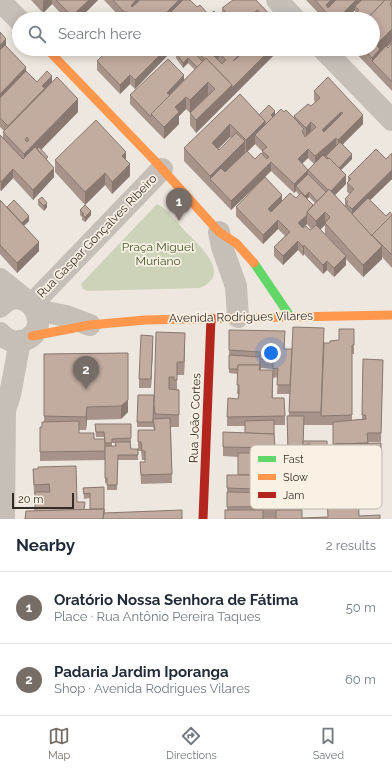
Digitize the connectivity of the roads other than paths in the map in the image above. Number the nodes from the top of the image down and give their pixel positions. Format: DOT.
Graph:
graph roads {
  1 [pos="277,0"];
  2 [pos="0,1"];
  3 [pos="288,12"];
  4 [pos="12,13"];
  5 [pos="53,56"];
  6 [pos="331,56"];
  7 [pos="392,120"];
  8 [pos="162,169"];
  9 [pos="219,232"];
  10 [pos="0,279"];
  11 [pos="31,305"];
  12 [pos="0,306"];
  13 [pos="392,315"];
  14 [pos="290,316"];
  15 [pos="238,317"];
  16 [pos="211,318"];
  17 [pos="90,325"];
  18 [pos="17,337"];
  19 [pos="0,379"];
  20 [pos="3,417"];
  21 [pos="4,519"];
  22 [pos="203,519"];
  1 -- 3 [label="street"];
  2 -- 4 [label="street"];
  5 -- 8 [label="street"];
  6 -- 7 [label="street"];
  8 -- 9 [label="street"];
  8 -- 11 [label="street, Rua Gaspar Gonçalves Ribeiro"];
  9 -- 14 [label="street"];
  9 -- 15 [label="street"];
  10 -- 11 [label="street"];
  11 -- 12 [label="street"];
  11 -- 17 [label="street, Avenida Rodrigues Vilares"];
  11 -- 18 [label="street"];
  13 -- 14 [label="street, Avenida Rodrigues Vilares"];
  14 -- 15 [label="street, Avenida Rodrigues Vilares"];
  15 -- 16 [label="street, Avenida Rodrigues Vilares"];
  16 -- 17 [label="street, Avenida Rodrigues Vilares"];
  16 -- 22 [label="street, Rua João Cortes"];
  17 -- 18 [label="street, Avenida Rodrigues Vilares"];
  18 -- 20 [label="street"];
  19 -- 20 [label="street"];
  20 -- 21 [label="street"];
}
